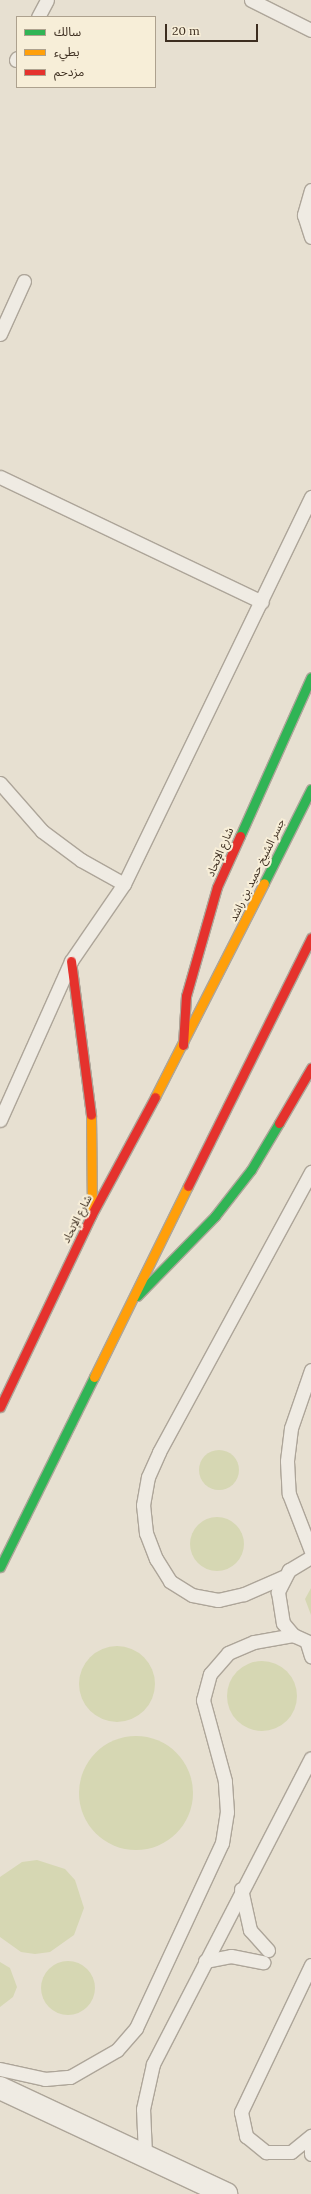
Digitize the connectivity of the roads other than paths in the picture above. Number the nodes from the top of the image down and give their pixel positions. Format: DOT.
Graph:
graph roads {
  1 [pos="47,0"];
  2 [pos="251,0"];
  3 [pos="39,16"];
  4 [pos="311,30"];
  5 [pos="311,190"];
  6 [pos="311,237"];
  7 [pos="24,281"];
  8 [pos="0,334"];
  9 [pos="0,477"];
  10 [pos="311,497"];
  11 [pos="262,602"];
  12 [pos="311,677"];
  13 [pos="0,783"];
  14 [pos="311,789"];
  15 [pos="124,884"];
  16 [pos="311,938"];
  17 [pos="71,961"];
  18 [pos="225,962"];
  19 [pos="183,1046"];
  20 [pos="311,1068"];
  21 [pos="0,1120"];
  22 [pos="311,1172"];
  23 [pos="91,1216"];
  24 [pos="137,1296"];
  25 [pos="311,1370"];
  26 [pos="4,1394"];
  27 [pos="0,1407"];
  28 [pos="311,1552"];
  29 [pos="311,1557"];
  30 [pos="0,1567"];
  31 [pos="283,1577"];
  32 [pos="293,1635"];
  33 [pos="309,1643"];
  34 [pos="311,1656"];
  35 [pos="310,1757"];
  36 [pos="241,1889"];
  37 [pos="205,1962"];
  38 [pos="311,1965"];
  39 [pos="0,2068"];
  40 [pos="0,2088"];
  41 [pos="311,2137"];
  42 [pos="145,2154"];
  43 [pos="311,2154"];
  44 [pos="226,2194"];
  1 -- 3 [label="lane"];
  2 -- 4 [label="lane"];
  5 -- 6 [label="lane"];
  7 -- 8 [label="lane"];
  9 -- 11 [label="lane"];
  10 -- 11 [label="lane"];
  11 -- 15 [label="lane"];
  12 -- 19 [label="main road, شارع الإتحاد"];
  13 -- 15 [label="lane"];
  14 -- 18 [label="main road, جسر الشيخ حميد بن راشد"];
  15 -- 17 [label="lane"];
  16 -- 24 [label="main road"];
  17 -- 21 [label="lane"];
  17 -- 23 [label="main road"];
  18 -- 19 [label="main road, شارع الإتحاد"];
  19 -- 23 [label="main road, شارع الإتحاد"];
  20 -- 24 [label="main road"];
  22 -- 31 [label="lane"];
  23 -- 26 [label="main road, شارع الإتحاد"];
  24 -- 30 [label="main road"];
  25 -- 28 [label="lane"];
  26 -- 27 [label="main road, شارع الإتحاد"];
  29 -- 31 [label="lane"];
  31 -- 32 [label="lane"];
  32 -- 33 [label="lane"];
  32 -- 39 [label="lane"];
  33 -- 34 [label="lane"];
  35 -- 36 [label="lane"];
  36 -- 37 [label="lane"];
  36 -- 37 [label="lane"];
  37 -- 42 [label="lane"];
  38 -- 41 [label="lane"];
  40 -- 42 [label="street"];
  41 -- 43 [label="lane"];
  42 -- 44 [label="street"];
}
